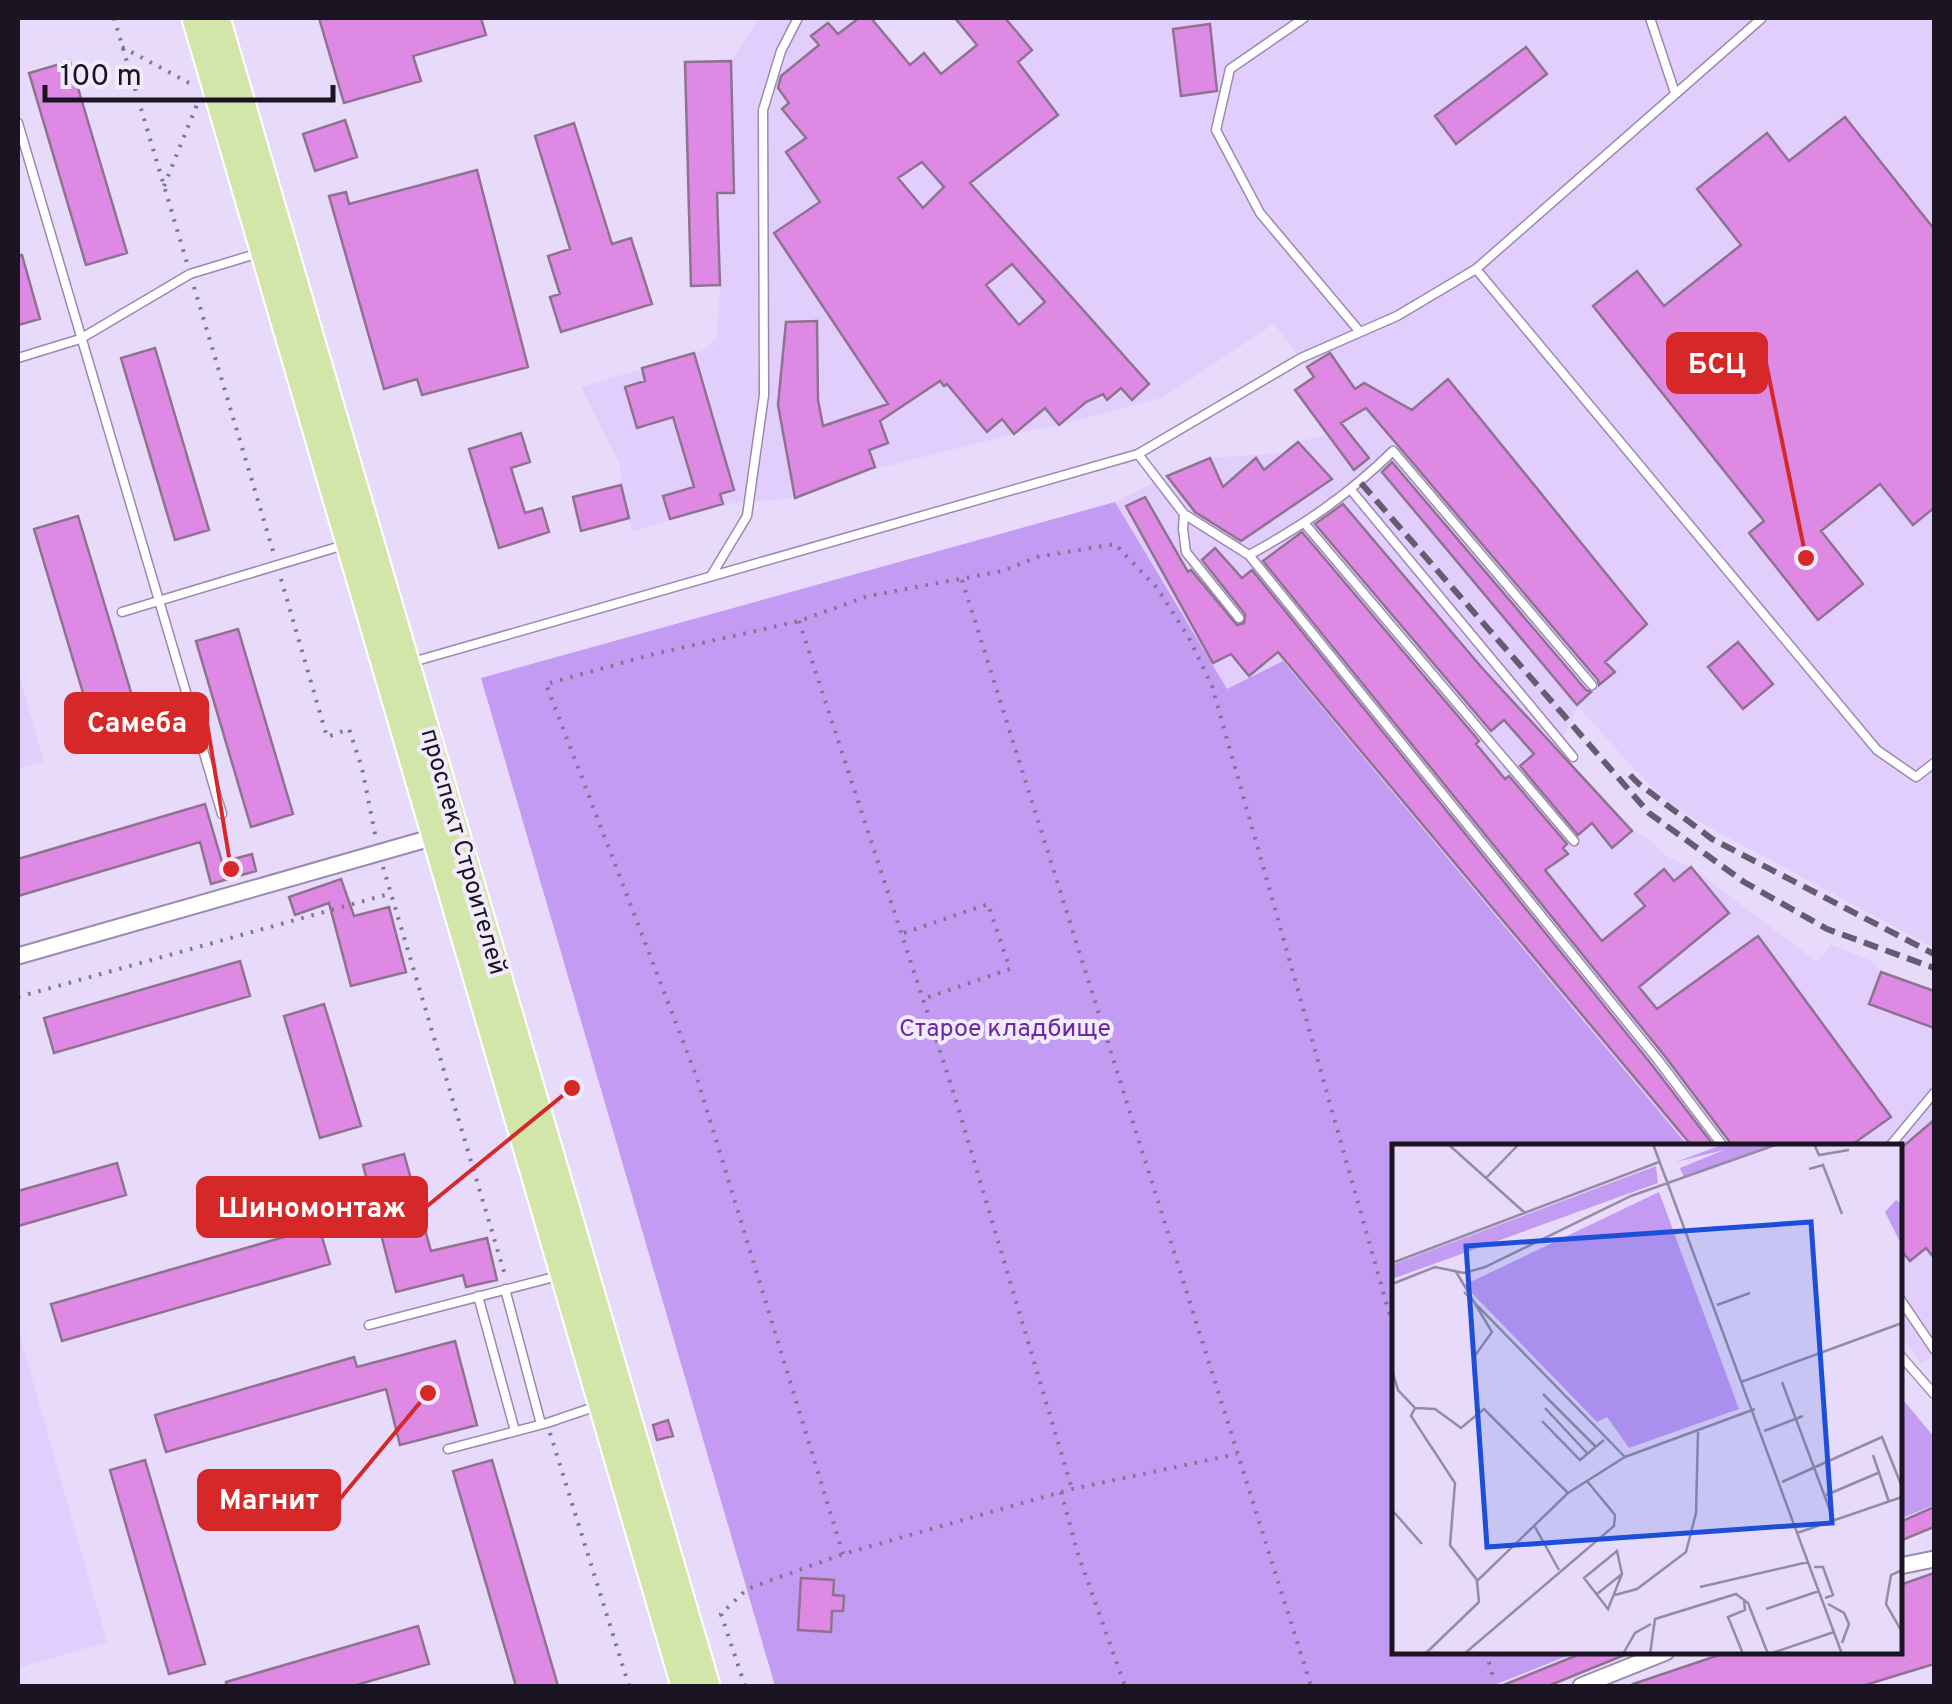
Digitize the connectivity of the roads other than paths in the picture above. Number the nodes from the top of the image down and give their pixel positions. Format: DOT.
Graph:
graph roads {
  1 [pos="195,18"];
  2 [pos="217,18"];
  3 [pos="798,18"];
  4 [pos="1304,18"];
  5 [pos="1650,18"];
  6 [pos="1762,18"];
  7 [pos="1675,93"];
  8 [pos="18,123"];
  9 [pos="22,160"];
  10 [pos="263,252"];
  11 [pos="1476,269"];
  12 [pos="1360,332"];
  13 [pos="80,338"];
  14 [pos="18,358"];
  15 [pos="1138,454"];
  16 [pos="1351,490"];
  17 [pos="1184,514"];
  18 [pos="1305,524"];
  19 [pos="348,544"];
  20 [pos="1250,555"];
  21 [pos="711,576"];
  22 [pos="158,600"];
  23 [pos="122,612"];
  24 [pos="1239,618"];
  25 [pos="396,667"];
  26 [pos="1592,685"];
  27 [pos="1573,757"];
  28 [pos="1934,764"];
  29 [pos="222,814"];
  30 [pos="434,837"];
  31 [pos="1574,842"];
  32 [pos="18,956"];
  33 [pos="1934,1094"];
  34 [pos="1722,1144"];
  35 [pos="1892,1144"];
  36 [pos="563,1275"];
  37 [pos="505,1289"];
  38 [pos="478,1296"];
  39 [pos="1902,1301"];
  40 [pos="369,1325"];
  41 [pos="1934,1349"];
  42 [pos="1902,1357"];
  43 [pos="1934,1394"];
  44 [pos="601,1404"];
  45 [pos="541,1424"];
  46 [pos="515,1431"];
  47 [pos="448,1449"];
  48 [pos="1934,1560"];
  49 [pos="1902,1566"];
  50 [pos="1661,1654"];
  51 [pos="684,1686"];
  52 [pos="707,1686"];
  53 [pos="1581,1686"];
  1 -- 10 [label="main road, проспект Строителей"];
  2 -- 25 [label="main road, проспект Строителей"];
  3 -- 21 [label="lane"];
  4 -- 12 [label="lane"];
  5 -- 7 [label="lane"];
  6 -- 7 [label="lane"];
  7 -- 11 [label="lane"];
  8 -- 9 [label="lane"];
  9 -- 13 [label="lane"];
  10 -- 13 [label="lane"];
  10 -- 19 [label="main road, проспект Строителей"];
  11 -- 12 [label="lane"];
  11 -- 28 [label="lane"];
  12 -- 15 [label="lane"];
  13 -- 14 [label="lane"];
  13 -- 22 [label="lane"];
  15 -- 17 [label="lane"];
  15 -- 21 [label="lane"];
  16 -- 18 [label="lane"];
  16 -- 26 [label="lane"];
  16 -- 27 [label="lane"];
  17 -- 20 [label="lane"];
  17 -- 24 [label="lane"];
  18 -- 20 [label="lane"];
  18 -- 31 [label="lane"];
  19 -- 22 [label="lane"];
  19 -- 25 [label="main road, проспект Строителей"];
  20 -- 34 [label="lane"];
  21 -- 25 [label="lane"];
  22 -- 23 [label="lane"];
  22 -- 29 [label="lane"];
  25 -- 30 [label="main road, проспект Строителей"];
  25 -- 52 [label="main road, проспект Строителей"];
  30 -- 32 [label="street"];
  30 -- 36 [label="main road, проспект Строителей"];
  33 -- 35 [label="lane"];
  36 -- 37 [label="lane"];
  36 -- 44 [label="main road, проспект Строителей"];
  37 -- 38 [label="lane"];
  37 -- 45 [label="lane"];
  38 -- 40 [label="lane"];
  38 -- 46 [label="lane"];
  39 -- 41 [label="lane"];
  42 -- 43 [label="lane"];
  44 -- 45 [label="lane"];
  44 -- 51 [label="main road, проспект Строителей"];
  45 -- 46 [label="lane"];
  46 -- 47 [label="lane"];
  48 -- 49 [label="street"];
  50 -- 53 [label="street"];
}
